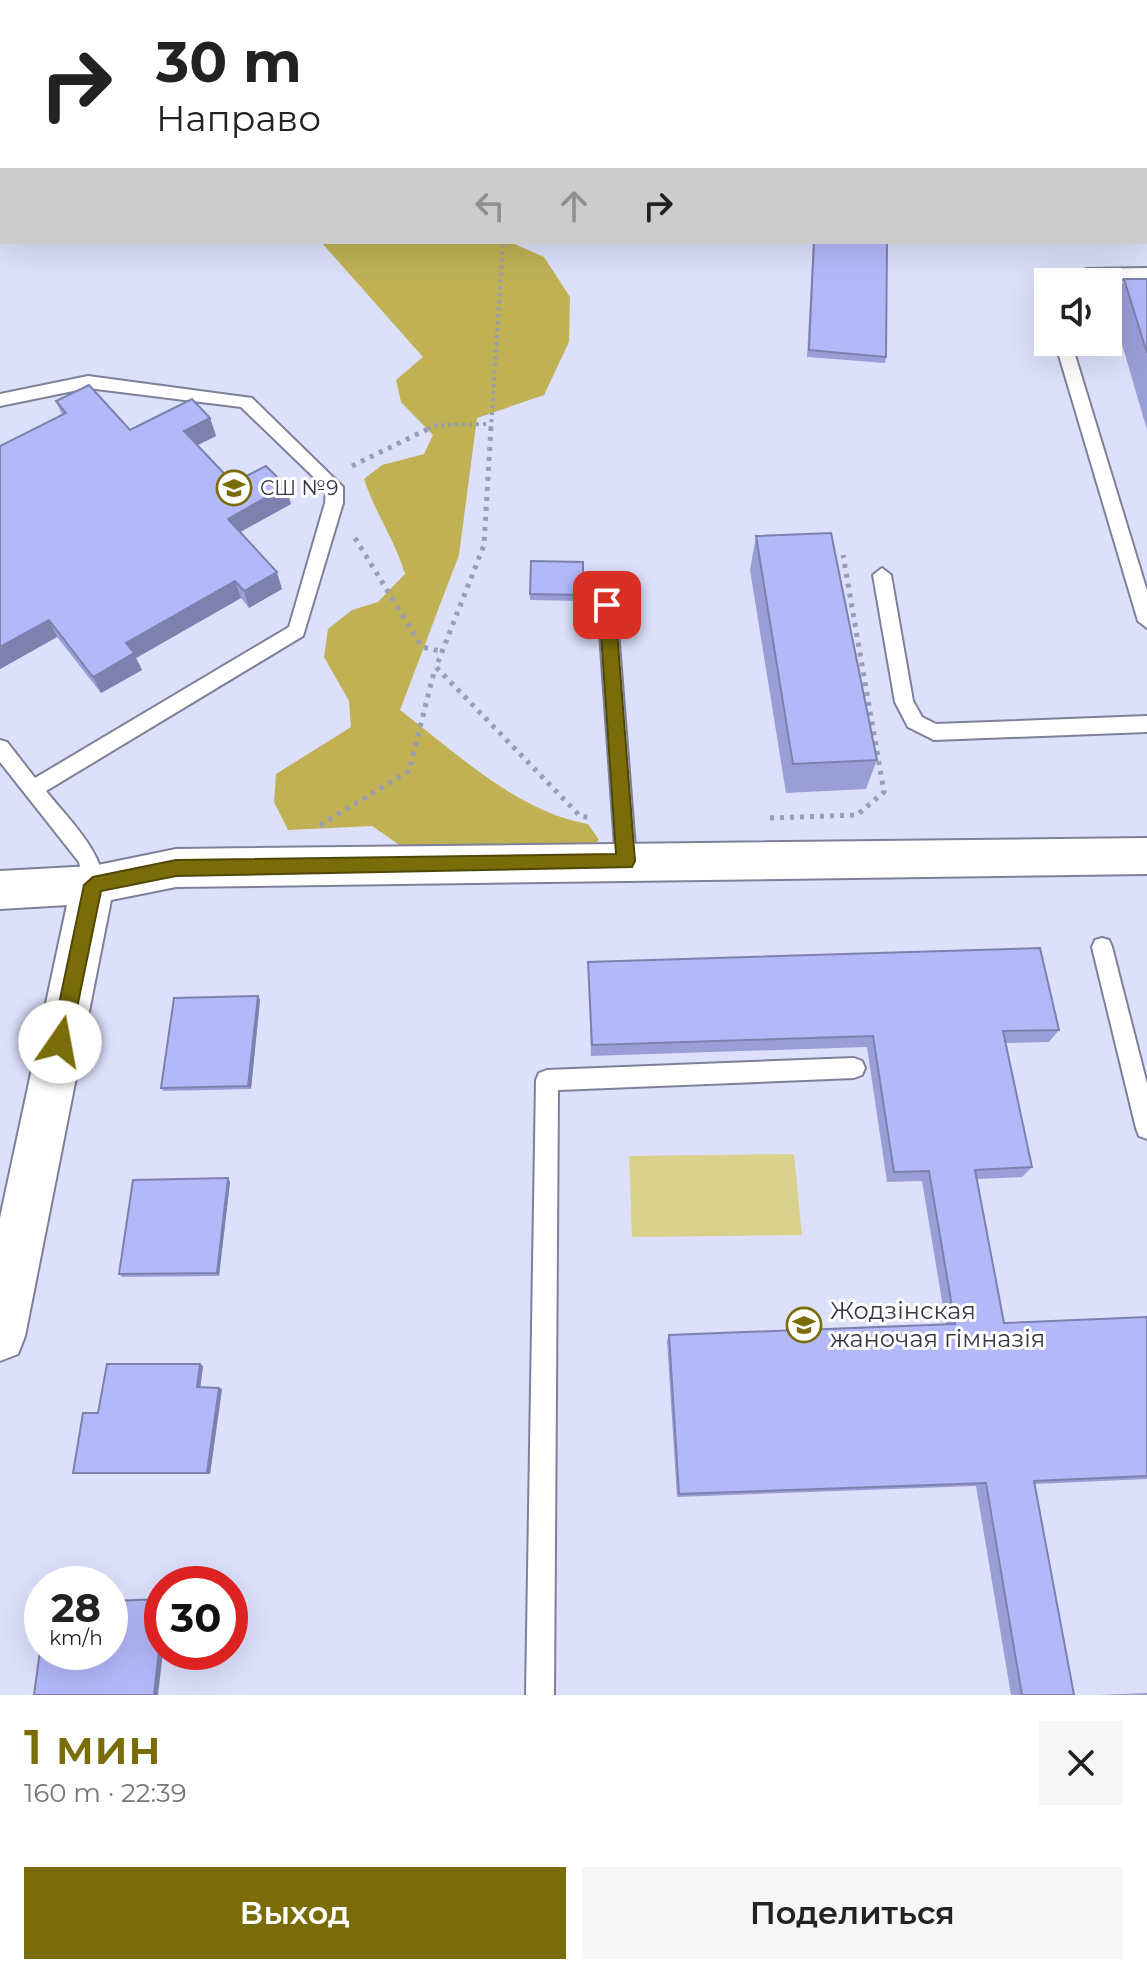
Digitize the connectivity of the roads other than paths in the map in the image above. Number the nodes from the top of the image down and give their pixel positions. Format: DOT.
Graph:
graph roads {
  1 [pos="1122,273"];
  2 [pos="1147,273"];
  3 [pos="1067,356"];
  4 [pos="0,400"];
  5 [pos="882,575"];
  6 [pos="607,605"];
  7 [pos="1147,621"];
  8 [pos="1147,724"];
  9 [pos="0,748"];
  10 [pos="32,790"];
  11 [pos="1147,856"];
  12 [pos="626,861"];
  13 [pos="93,885"];
  14 [pos="0,890"];
  15 [pos="1102,947"];
  16 [pos="854,1068"];
  17 [pos="1147,1128"];
  18 [pos="0,1336"];
  19 [pos="540,1695"];
  1 -- 2 [label="lane"];
  3 -- 7 [label="lane"];
  4 -- 10 [label="lane"];
  5 -- 8 [label="lane"];
  6 -- 12 [label="lane"];
  9 -- 10 [label="lane"];
  10 -- 13 [label="lane"];
  11 -- 12 [label="street"];
  12 -- 13 [label="street"];
  13 -- 14 [label="street"];
  13 -- 18 [label="street"];
  15 -- 17 [label="lane"];
  16 -- 19 [label="lane"];
}
